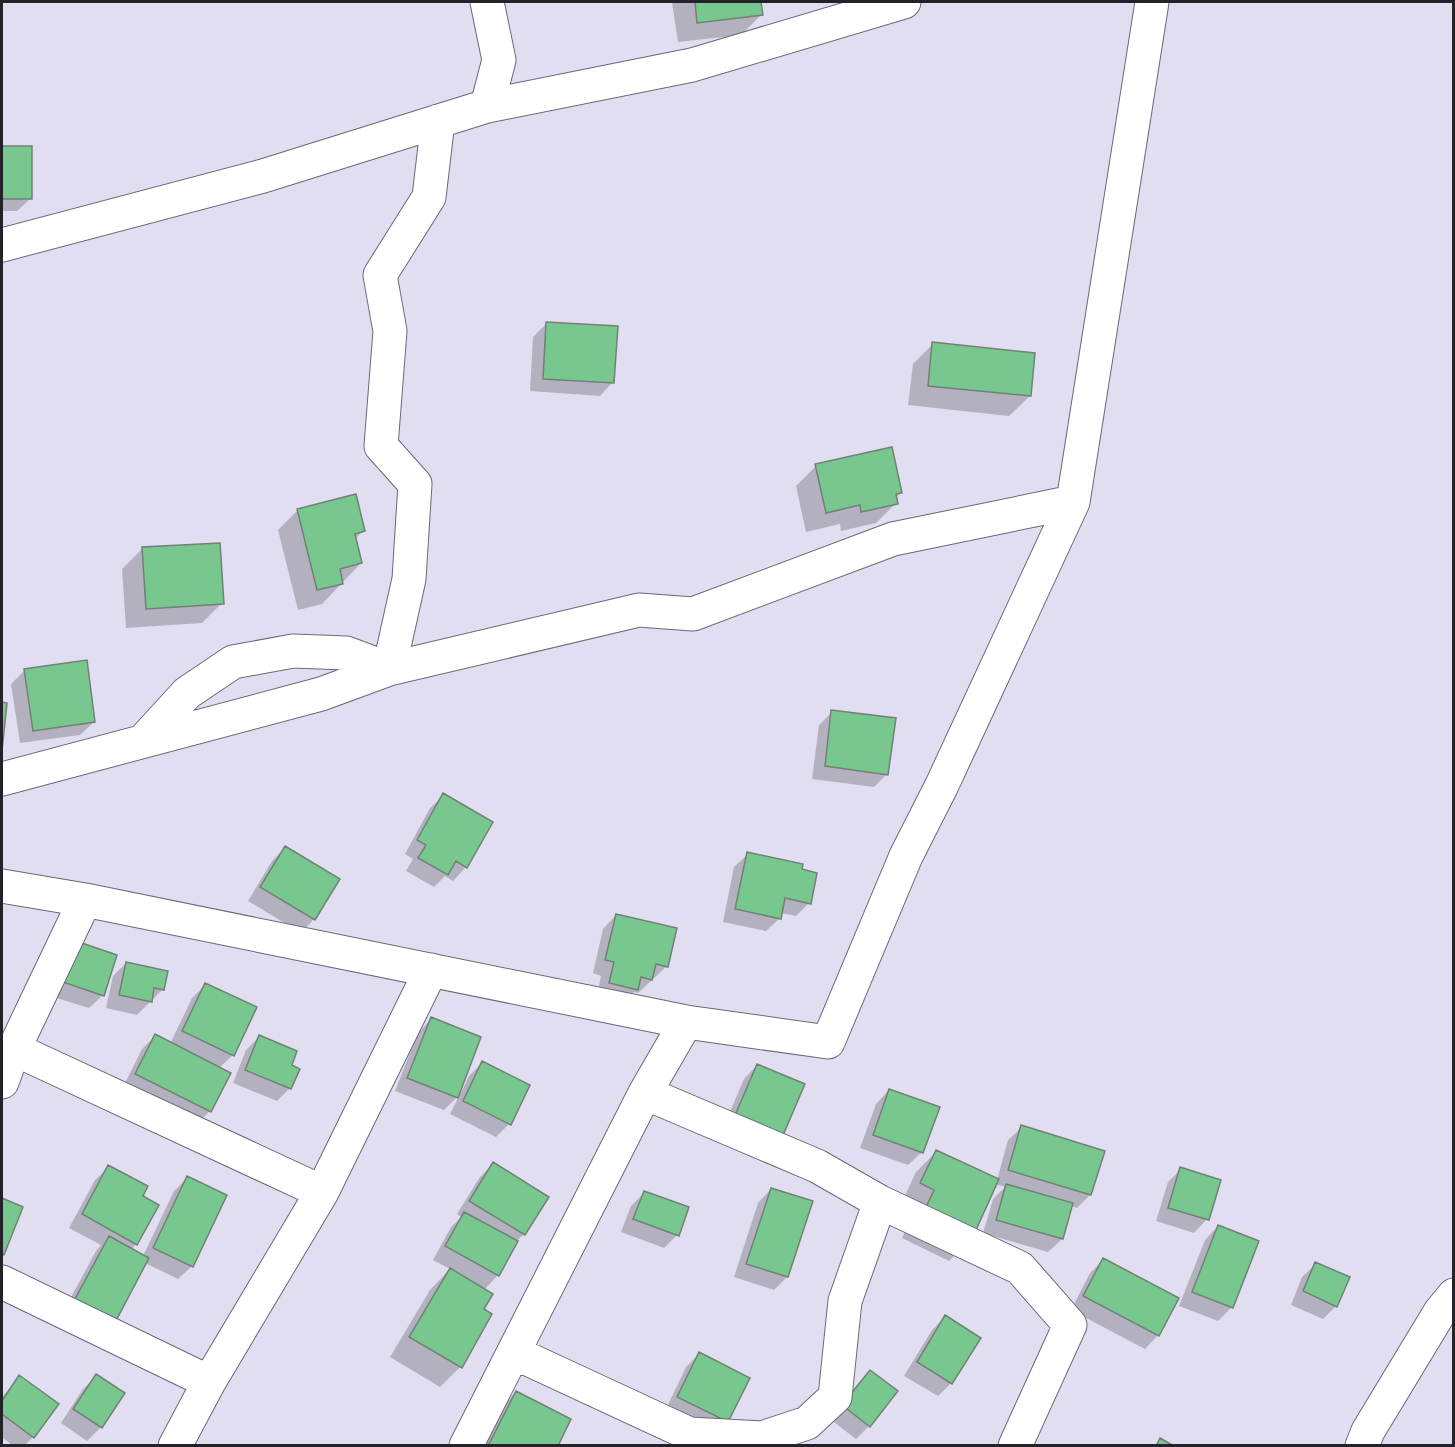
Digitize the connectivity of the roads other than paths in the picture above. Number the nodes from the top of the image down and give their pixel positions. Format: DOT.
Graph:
graph roads {
  1 [pos="487,2"];
  2 [pos="904,2"];
  3 [pos="1152,2"];
  4 [pos="487,106"];
  5 [pos="438,121"];
  6 [pos="2,245"];
  7 [pos="1073,502"];
  8 [pos="389,669"];
  9 [pos="144,740"];
  10 [pos="2,779"];
  11 [pos="2,886"];
  12 [pos="33,891"];
  13 [pos="2,900"];
  14 [pos="85,900"];
  15 [pos="430,970"];
  16 [pos="686,1022"];
  17 [pos="14,1049"];
  18 [pos="2,1082"];
  19 [pos="645,1092"];
  20 [pos="322,1192"];
  21 [pos="880,1202"];
  22 [pos="2,1282"];
  23 [pos="1454,1294"];
  24 [pos="515,1353"];
  25 [pos="209,1382"];
  26 [pos="702,1440"];
  27 [pos="175,1446"];
  28 [pos="466,1446"];
  29 [pos="1015,1446"];
  30 [pos="1362,1446"];
  1 -- 4 [label="street"];
  2 -- 4 [label="street"];
  3 -- 7 [label="street"];
  4 -- 5 [label="street"];
  5 -- 6 [label="street"];
  5 -- 8 [label="street"];
  7 -- 8 [label="street"];
  7 -- 16 [label="street"];
  8 -- 9 [label="street"];
  8 -- 9 [label="street"];
  9 -- 10 [label="street"];
  11 -- 12 [label="street"];
  12 -- 13 [label="street"];
  12 -- 14 [label="street"];
  14 -- 15 [label="street"];
  14 -- 17 [label="street"];
  15 -- 16 [label="street"];
  15 -- 20 [label="street"];
  16 -- 19 [label="street"];
  17 -- 18 [label="street"];
  17 -- 20 [label="street"];
  19 -- 21 [label="street"];
  19 -- 24 [label="street"];
  20 -- 25 [label="street"];
  21 -- 26 [label="street"];
  21 -- 29 [label="street"];
  22 -- 25 [label="street"];
  23 -- 30 [label="street"];
  24 -- 26 [label="street"];
  24 -- 28 [label="street"];
  25 -- 27 [label="street"];
}
